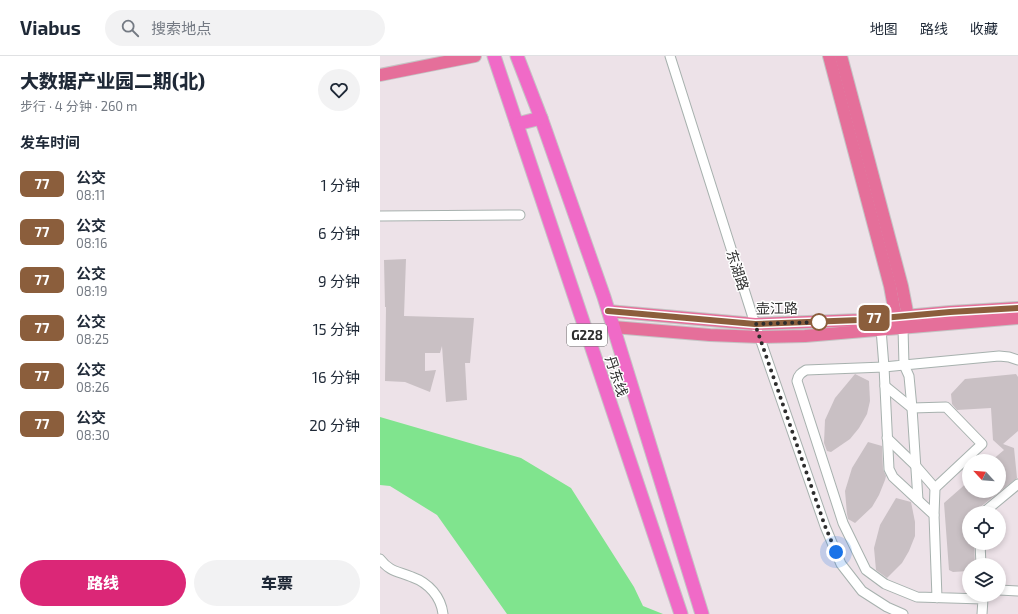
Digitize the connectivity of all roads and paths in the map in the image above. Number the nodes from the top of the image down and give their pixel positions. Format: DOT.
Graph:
graph roads {
  1 [pos="475,56"];
  2 [pos="494,56"];
  3 [pos="517,56"];
  4 [pos="670,56"];
  5 [pos="829,56"];
  6 [pos="841,56"];
  7 [pos="380,75"];
  8 [pos="541,118"];
  9 [pos="517,124"];
  10 [pos="520,215"];
  11 [pos="380,216"];
  12 [pos="1018,308"];
  13 [pos="608,311"];
  14 [pos="1018,318"];
  15 [pos="903,323"];
  16 [pos="755,324"];
  17 [pos="613,327"];
  18 [pos="881,329"];
  19 [pos="760,337"];
  20 [pos="1018,360"];
  21 [pos="904,365"];
  22 [pos="884,367"];
  23 [pos="885,386"];
  24 [pos="912,408"];
  25 [pos="887,438"];
  26 [pos="915,465"];
  27 [pos="1018,484"];
  28 [pos="935,488"];
  29 [pos="918,500"];
  30 [pos="991,506"];
  31 [pos="934,515"];
  32 [pos="380,559"];
  33 [pos="1006,590"];
  34 [pos="1018,591"];
  35 [pos="962,597"];
  36 [pos="937,598"];
  37 [pos="983,602"];
  38 [pos="443,614"];
  39 [pos="681,614"];
  40 [pos="702,614"];
  41 [pos="903,614"];
  42 [pos="982,614"];
  1 -- 7 [label="main road"];
  2 -- 9 [label="highway, 丹东线 / G228"];
  3 -- 8 [label="highway, 丹东线 / G228"];
  4 -- 16 [label="street, 东湖路"];
  5 -- 15 [label="main road"];
  6 -- 15 [label="main road"];
  8 -- 9 [label="highway"];
  8 -- 13 [label="highway, 丹东线 / G228"];
  9 -- 39 [label="highway, 丹东线 / G228"];
  10 -- 11 [label="street"];
  12 -- 15 [label="main road, 壶江路"];
  13 -- 16 [label="main road, 壶江路"];
  13 -- 17 [label="highway, 丹东线 / G228"];
  14 -- 15 [label="main road, 壶江路"];
  15 -- 16 [label="main road, 壶江路"];
  15 -- 18 [label="main road, 壶江路"];
  15 -- 21 [label="street"];
  16 -- 19 [label="street, 东湖路"];
  17 -- 19 [label="main road, 壶江路"];
  17 -- 40 [label="highway, 丹东线 / G228"];
  18 -- 19 [label="main road, 壶江路"];
  18 -- 22 [label="street"];
  19 -- 41 [label="street, 东湖路"];
  20 -- 21 [label="street"];
  21 -- 22 [label="street"];
  21 -- 24 [label="street"];
  22 -- 23 [label="street"];
  22 -- 36 [label="street"];
  23 -- 24 [label="street"];
  23 -- 25 [label="street"];
  24 -- 26 [label="street"];
  24 -- 28 [label="street"];
  25 -- 26 [label="street"];
  25 -- 29 [label="street"];
  26 -- 28 [label="street"];
  26 -- 29 [label="street"];
  27 -- 30 [label="street"];
  28 -- 31 [label="street"];
  29 -- 31 [label="street"];
  31 -- 36 [label="street"];
  32 -- 38 [label="street"];
  33 -- 34 [label="street"];
  35 -- 36 [label="street"];
  37 -- 42 [label="street"];
}
